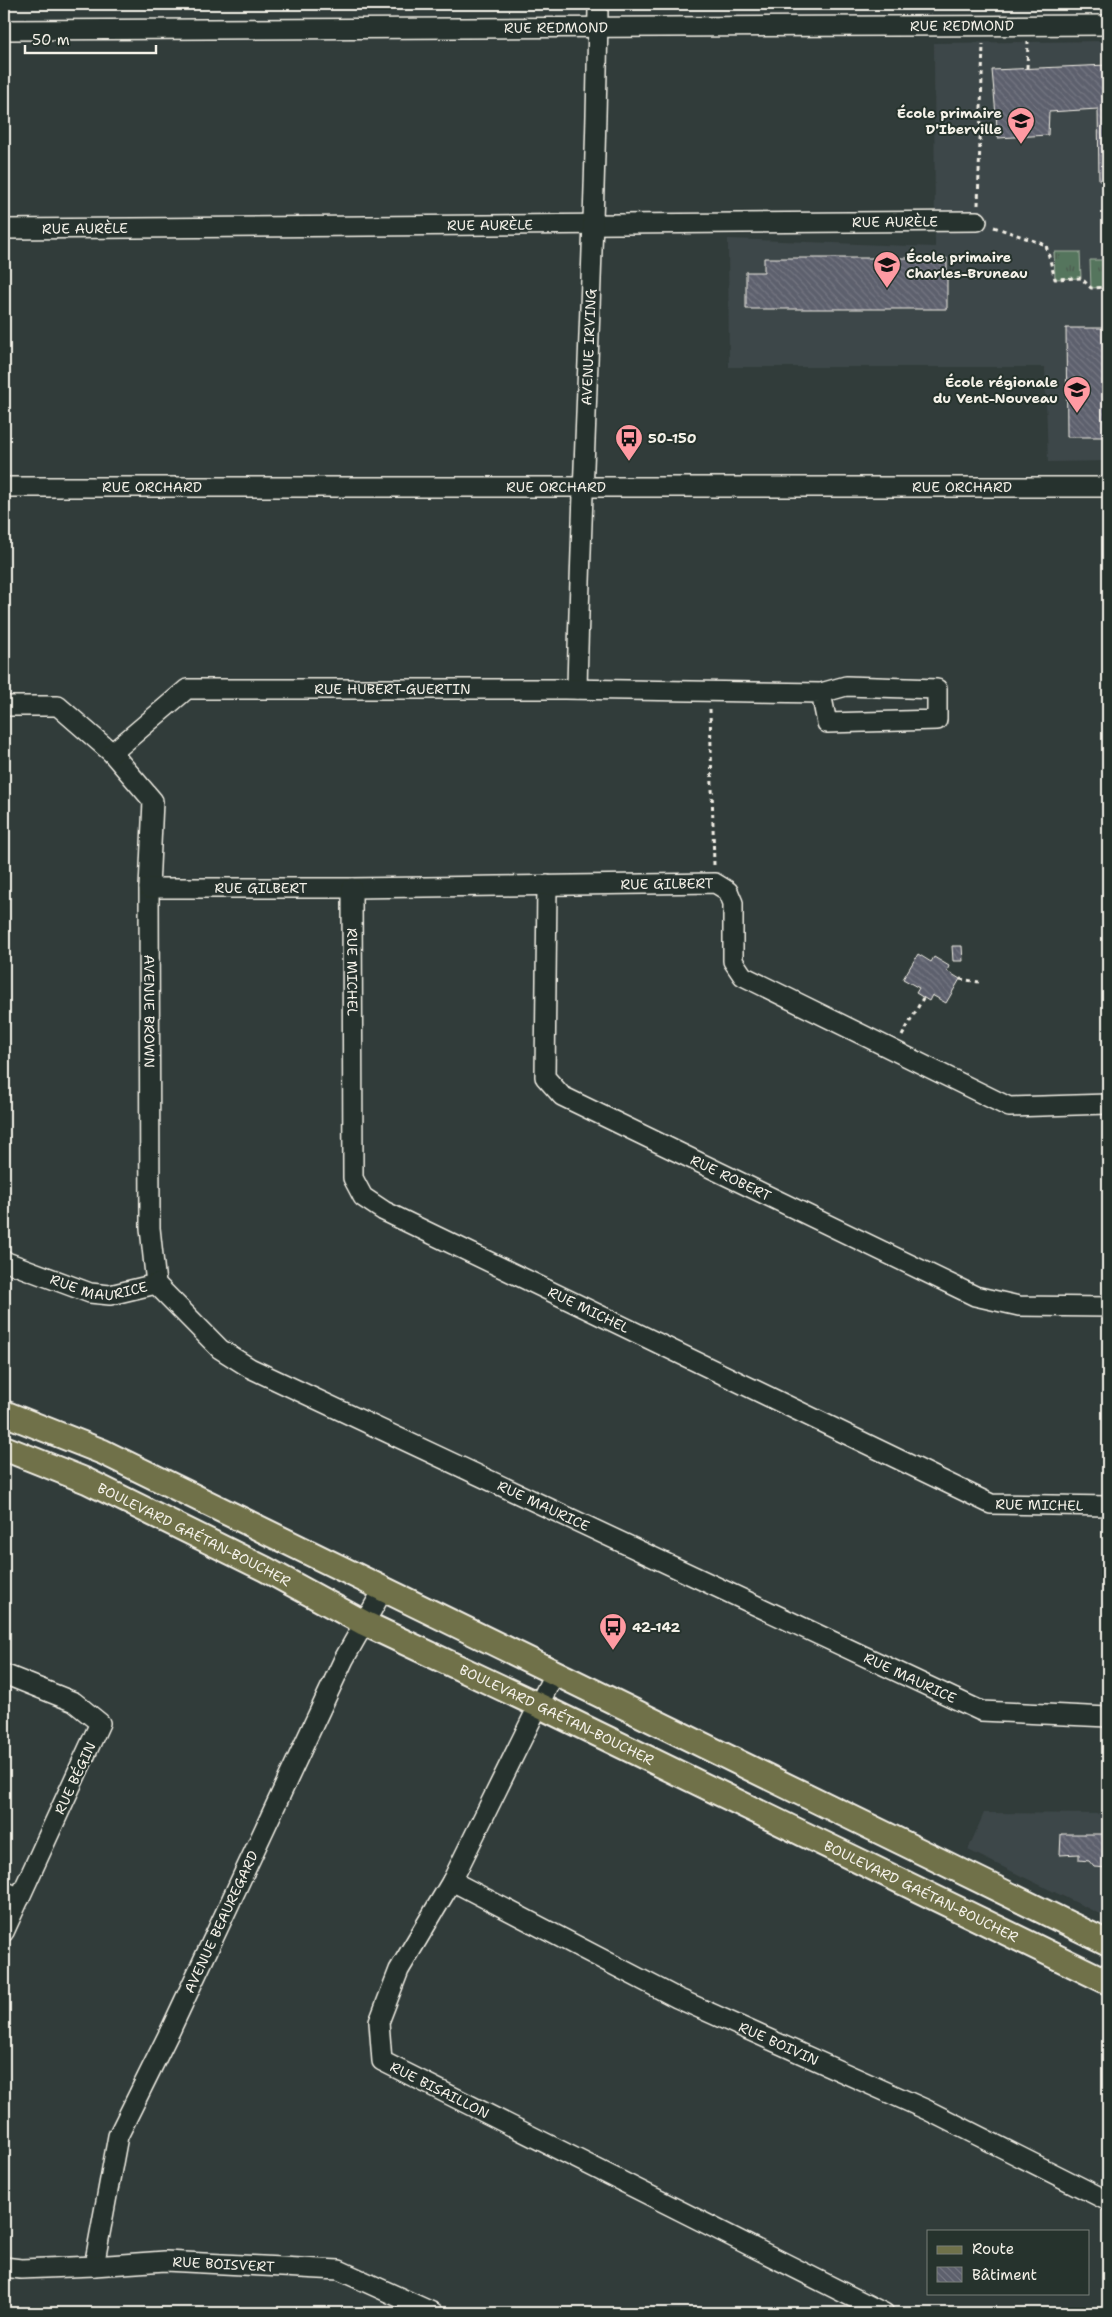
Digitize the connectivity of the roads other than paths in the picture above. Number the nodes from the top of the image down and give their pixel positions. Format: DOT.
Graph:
graph roads {
  1 [pos="598,4"];
  2 [pos="1108,25"];
  3 [pos="598,27"];
  4 [pos="4,30"];
  5 [pos="977,221"];
  6 [pos="594,223"];
  7 [pos="4,229"];
  8 [pos="4,486"];
  9 [pos="1108,487"];
  10 [pos="582,488"];
  11 [pos="577,689"];
  12 [pos="822,693"];
  13 [pos="4,706"];
  14 [pos="112,753"];
  15 [pos="547,885"];
  16 [pos="149,888"];
  17 [pos="352,888"];
  18 [pos="1108,1104"];
  19 [pos="4,1261"];
  20 [pos="156,1284"];
  21 [pos="1108,1307"];
  22 [pos="4,1413"];
  23 [pos="4,1448"];
  24 [pos="1108,1506"];
  25 [pos="383,1590"];
  26 [pos="364,1623"];
  27 [pos="555,1672"];
  28 [pos="4,1674"];
  29 [pos="538,1705"];
  30 [pos="1108,1717"];
  31 [pos="452,1881"];
  32 [pos="992,1886"];
  33 [pos="12,1894"];
  34 [pos="976,1918"];
  35 [pos="4,1932"];
  36 [pos="1108,1943"];
  37 [pos="1108,1982"];
  38 [pos="1108,2201"];
  39 [pos="94,2266"];
  40 [pos="4,2267"];
  41 [pos="434,2313"];
  42 [pos="884,2313"];
  1 -- 3 [label="street, AVENUE IRVING"];
  2 -- 3 [label="street, RUE REDMOND"];
  3 -- 4 [label="street, RUE REDMOND"];
  3 -- 6 [label="street, AVENUE IRVING"];
  5 -- 6 [label="street, RUE AURÈLE"];
  6 -- 7 [label="street, RUE AURÈLE"];
  6 -- 10 [label="street, AVENUE IRVING"];
  8 -- 10 [label="street, RUE ORCHARD"];
  9 -- 10 [label="street, RUE ORCHARD"];
  10 -- 11 [label="street, AVENUE IRVING"];
  11 -- 12 [label="street, RUE HUBERT-GUERTIN"];
  11 -- 14 [label="street, RUE HUBERT-GUERTIN"];
  12 -- 12 [label="street, RUE HUBERT-GUERTIN"];
  13 -- 14 [label="street"];
  14 -- 16 [label="street, AVENUE BROWN"];
  15 -- 17 [label="street, RUE GILBERT"];
  15 -- 18 [label="street, RUE GILBERT"];
  15 -- 21 [label="street, RUE ROBERT"];
  16 -- 17 [label="street, RUE GILBERT"];
  16 -- 20 [label="street, AVENUE BROWN"];
  17 -- 24 [label="street, RUE MICHEL"];
  19 -- 20 [label="street, RUE MAURICE"];
  20 -- 30 [label="street, RUE MAURICE"];
  22 -- 25 [label="main road"];
  23 -- 26 [label="main road, BOULEVARD GAÉTAN-BOUCHER"];
  25 -- 26 [label="street, AVENUE BEAUREGARD"];
  25 -- 27 [label="main road"];
  26 -- 29 [label="main road, BOULEVARD GAÉTAN-BOUCHER"];
  26 -- 39 [label="street, AVENUE BEAUREGARD"];
  27 -- 29 [label="street, RUE BISAILLON"];
  27 -- 32 [label="main road"];
  28 -- 33 [label="street, RUE BÉGIN"];
  29 -- 31 [label="street, RUE BISAILLON"];
  29 -- 34 [label="main road, BOULEVARD GAÉTAN-BOUCHER"];
  31 -- 38 [label="street, RUE BOIVIN"];
  31 -- 42 [label="street, RUE BISAILLON"];
  32 -- 34 [label="main road"];
  32 -- 36 [label="main road"];
  33 -- 35 [label="street, RUE BÉGIN"];
  34 -- 37 [label="main road, BOULEVARD GAÉTAN-BOUCHER"];
  39 -- 40 [label="street, RUE BOISVERT"];
  39 -- 41 [label="street, RUE BOISVERT"];
}
